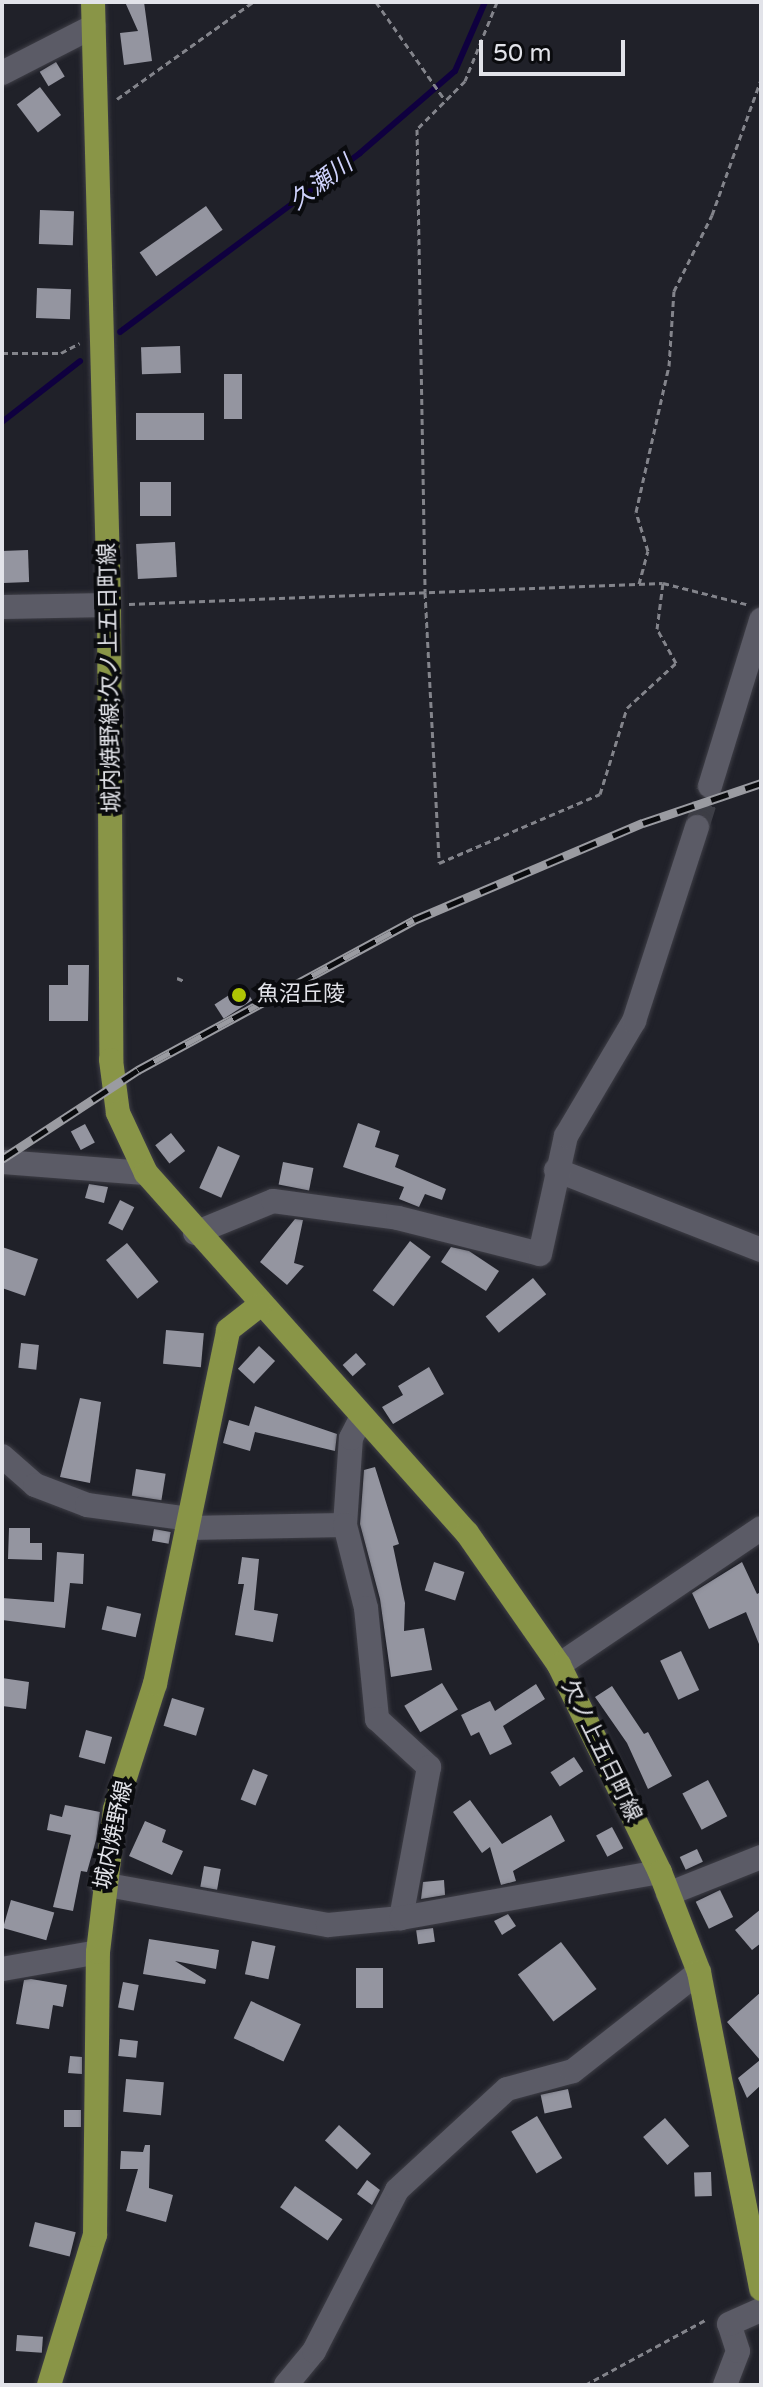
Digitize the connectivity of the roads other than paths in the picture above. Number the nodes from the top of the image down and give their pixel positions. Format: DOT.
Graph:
graph roads {
  1 [pos="94,14"];
  2 [pos="2,73"];
  3 [pos="109,605"];
  4 [pos="2,607"];
  5 [pos="761,620"];
  6 [pos="710,786"];
  7 [pos="697,827"];
  8 [pos="2,1162"];
  9 [pos="556,1170"];
  10 [pos="146,1173"];
  11 [pos="195,1233"];
  12 [pos="761,1250"];
  13 [pos="259,1306"];
  14 [pos="361,1418"];
  15 [pos="2,1456"];
  16 [pos="188,1524"];
  17 [pos="345,1525"];
  18 [pos="761,1528"];
  19 [pos="559,1665"];
  20 [pos="761,1857"];
  21 [pos="664,1883"];
  22 [pos="102,1884"];
  23 [pos="401,1918"];
  24 [pos="98,1952"];
  25 [pos="2,1969"];
  26 [pos="699,1972"];
  27 [pos="761,2289"];
  28 [pos="761,2310"];
  29 [pos="49,2385"];
  30 [pos="286,2385"];
  31 [pos="725,2385"];
  1 -- 2 [label="street"];
  1 -- 3 [label="main road, 城内焼野線;欠ノ上五日町線"];
  3 -- 4 [label="street"];
  3 -- 10 [label="main road, 城内焼野線;欠ノ上五日町線"];
  5 -- 6 [label="street"];
  7 -- 9 [label="street"];
  8 -- 10 [label="street"];
  9 -- 11 [label="street"];
  9 -- 12 [label="street"];
  10 -- 11 [label="main road, 城内焼野線;欠ノ上五日町線"];
  11 -- 13 [label="main road, 城内焼野線;欠ノ上五日町線"];
  13 -- 14 [label="main road, 欠ノ上五日町線"];
  13 -- 16 [label="main road, 城内焼野線"];
  14 -- 17 [label="street"];
  14 -- 19 [label="main road, 欠ノ上五日町線"];
  15 -- 16 [label="street"];
  16 -- 17 [label="street"];
  16 -- 22 [label="main road, 城内焼野線"];
  17 -- 23 [label="street"];
  18 -- 19 [label="street"];
  19 -- 21 [label="main road, 欠ノ上五日町線"];
  20 -- 21 [label="street"];
  21 -- 23 [label="street"];
  21 -- 26 [label="main road, 欠ノ上五日町線"];
  22 -- 23 [label="street"];
  22 -- 24 [label="main road, 城内焼野線"];
  24 -- 25 [label="street"];
  24 -- 29 [label="main road, 城内焼野線"];
  26 -- 27 [label="main road, 欠ノ上五日町線"];
  26 -- 30 [label="street"];
  28 -- 31 [label="street"];
}
